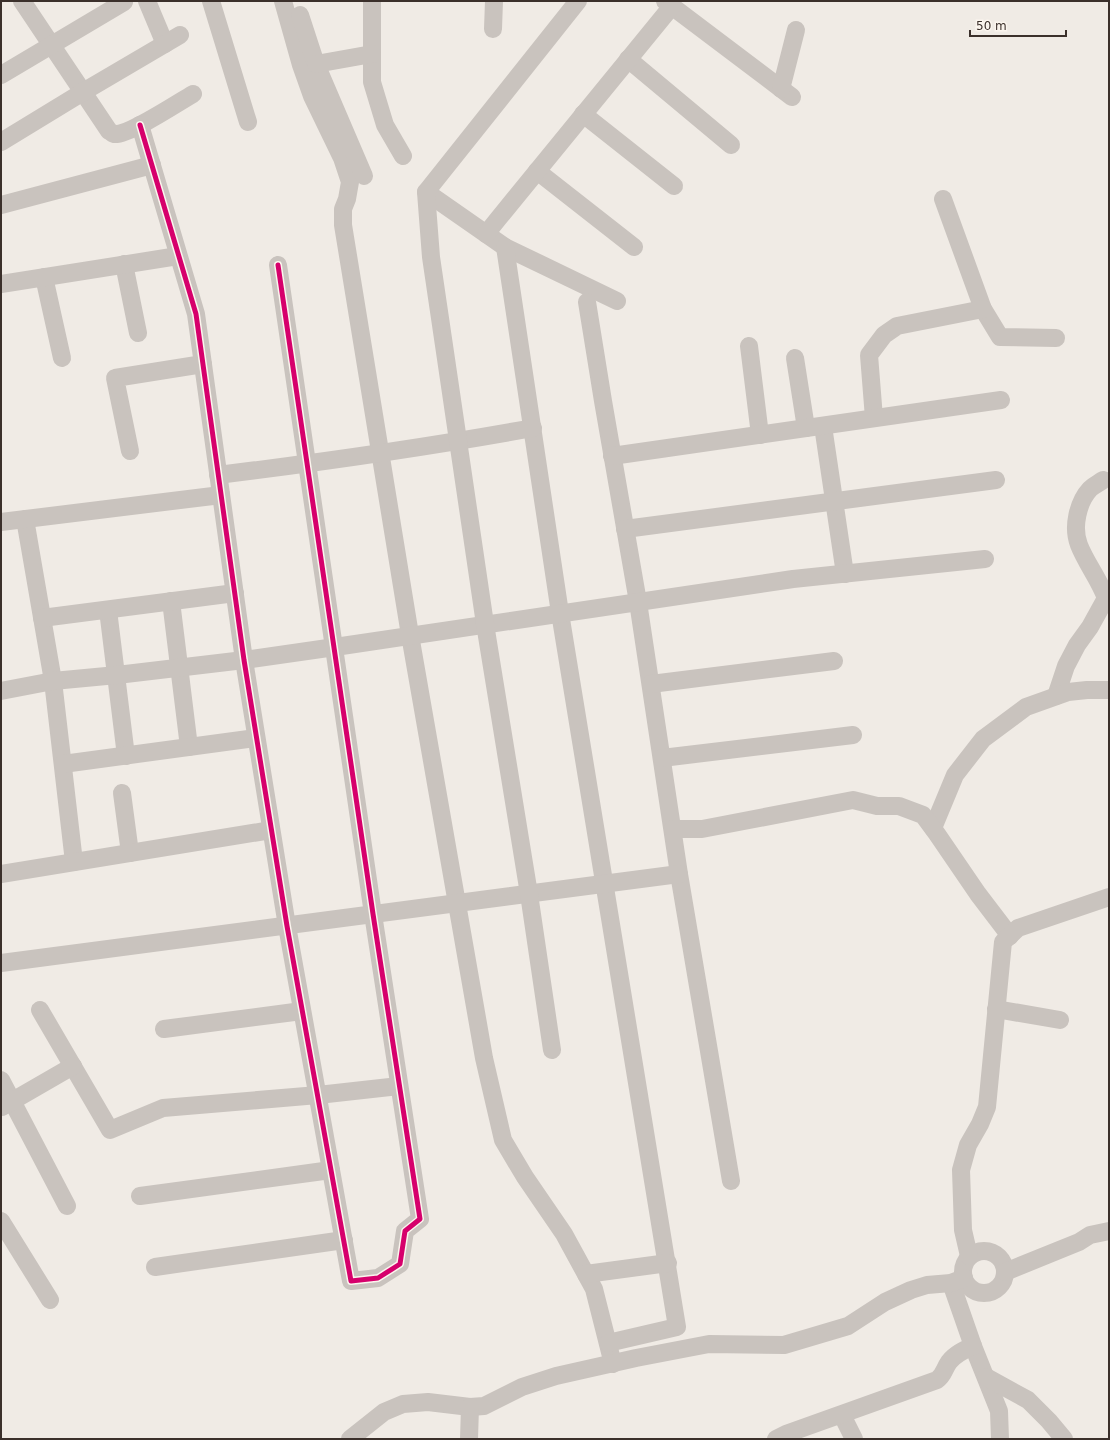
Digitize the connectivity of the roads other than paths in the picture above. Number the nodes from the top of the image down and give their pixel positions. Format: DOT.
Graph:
graph roads {
  1 [pos="22,1"];
  2 [pos="147,1"];
  3 [pos="211,1"];
  4 [pos="283,1"];
  5 [pos="372,1"];
  6 [pos="494,1"];
  7 [pos="578,1"];
  8 [pos="124,2"];
  9 [pos="668,3"];
  10 [pos="300,15"];
  11 [pos="493,29"];
  12 [pos="796,30"];
  13 [pos="52,45"];
  14 [pos="372,54"];
  15 [pos="628,59"];
  16 [pos="316,64"];
  17 [pos="1,75"];
  18 [pos="83,92"];
  19 [pos="193,94"];
  20 [pos="583,114"];
  21 [pos="248,122"];
  22 [pos="140,125"];
  23 [pos="1,142"];
  24 [pos="731,145"];
  25 [pos="403,156"];
  26 [pos="152,165"];
  27 [pos="537,171"];
  28 [pos="364,176"];
  29 [pos="674,186"];
  30 [pos="426,192"];
  31 [pos="943,199"];
  32 [pos="1,205"];
  33 [pos="486,234"];
  34 [pos="505,247"];
  35 [pos="634,247"];
  36 [pos="178,256"];
  37 [pos="124,264"];
  38 [pos="278,265"];
  39 [pos="44,277"];
  40 [pos="1,284"];
  41 [pos="617,301"];
  42 [pos="587,302"];
  43 [pos="983,309"];
  44 [pos="138,333"];
  45 [pos="1056,338"];
  46 [pos="749,346"];
  47 [pos="62,358"];
  48 [pos="795,358"];
  49 [pos="203,364"];
  50 [pos="1001,400"];
  51 [pos="874,418"];
  52 [pos="815,427"];
  53 [pos="533,428"];
  54 [pos="760,435"];
  55 [pos="458,441"];
  56 [pos="130,451"];
  57 [pos="380,452"];
  58 [pos="612,456"];
  59 [pos="308,464"];
  60 [pos="218,475"];
  61 [pos="996,480"];
  62 [pos="1103,480"];
  63 [pos="221,494"];
  64 [pos="834,502"];
  65 [pos="25,519"];
  66 [pos="1,522"];
  67 [pos="626,530"];
  68 [pos="985,559"];
  69 [pos="845,574"];
  70 [pos="234,593"];
  71 [pos="171,602"];
  72 [pos="638,602"];
  73 [pos="108,610"];
  74 [pos="560,613"];
  75 [pos="42,618"];
  76 [pos="485,624"];
  77 [pos="410,635"];
  78 [pos="335,648"];
  79 [pos="244,660"];
  80 [pos="834,661"];
  81 [pos="180,668"];
  82 [pos="117,675"];
  83 [pos="53,681"];
  84 [pos="651,684"];
  85 [pos="1109,690"];
  86 [pos="1,691"];
  87 [pos="1056,696"];
  88 [pos="853,735"];
  89 [pos="256,738"];
  90 [pos="189,747"];
  91 [pos="126,756"];
  92 [pos="662,758"];
  93 [pos="63,764"];
  94 [pos="122,793"];
  95 [pos="933,828"];
  96 [pos="673,829"];
  97 [pos="272,830"];
  98 [pos="130,853"];
  99 [pos="74,862"];
  100 [pos="1,874"];
  101 [pos="679,874"];
  102 [pos="605,884"];
  103 [pos="529,894"];
  104 [pos="1109,898"];
  105 [pos="457,903"];
  106 [pos="373,914"];
  107 [pos="287,926"];
  108 [pos="1010,936"];
  109 [pos="1,963"];
  110 [pos="996,1009"];
  111 [pos="40,1010"];
  112 [pos="302,1011"];
  113 [pos="1060,1020"];
  114 [pos="164,1029"];
  115 [pos="552,1050"];
  116 [pos="72,1066"];
  117 [pos="1,1080"];
  118 [pos="399,1086"];
  119 [pos="318,1095"];
  120 [pos="6,1104"];
  121 [pos="331,1170"];
  122 [pos="731,1181"];
  123 [pos="140,1196"];
  124 [pos="67,1206"];
  125 [pos="1,1221"];
  126 [pos="1109,1231"];
  127 [pos="344,1240"];
  128 [pos="969,1256"];
  129 [pos="668,1263"];
  130 [pos="155,1267"];
  131 [pos="1005,1272"];
  132 [pos="586,1274"];
  133 [pos="957,1281"];
  134 [pos="50,1300"];
  135 [pos="608,1343"];
  136 [pos="973,1346"];
  137 [pos="613,1364"];
  138 [pos="986,1377"];
  139 [pos="470,1407"];
  140 [pos="842,1415"];
  141 [pos="810,1433"];
  142 [pos="350,1439"];
  143 [pos="469,1439"];
  144 [pos="776,1439"];
  145 [pos="854,1439"];
  146 [pos="1000,1439"];
  147 [pos="1064,1439"];
  1 -- 13 [label="street"];
  2 -- 18 [label="street"];
  3 -- 21 [label="street"];
  4 -- 57 [label="street"];
  5 -- 14 [label="street"];
  6 -- 11 [label="street"];
  7 -- 30 [label="street"];
  8 -- 13 [label="street"];
  9 -- 12 [label="street"];
  9 -- 15 [label="street"];
  10 -- 16 [label="street"];
  13 -- 17 [label="street"];
  13 -- 18 [label="street"];
  14 -- 16 [label="street"];
  14 -- 25 [label="street"];
  15 -- 20 [label="street"];
  15 -- 24 [label="street"];
  16 -- 28 [label="street"];
  18 -- 22 [label="street"];
  18 -- 23 [label="street"];
  19 -- 22 [label="street"];
  20 -- 27 [label="street"];
  20 -- 29 [label="street"];
  22 -- 26 [label="street"];
  26 -- 32 [label="street"];
  26 -- 36 [label="street"];
  27 -- 33 [label="street"];
  27 -- 35 [label="street"];
  30 -- 33 [label="street"];
  30 -- 55 [label="street"];
  31 -- 43 [label="street"];
  33 -- 34 [label="street"];
  34 -- 41 [label="street"];
  34 -- 53 [label="street"];
  36 -- 37 [label="street"];
  36 -- 49 [label="street"];
  37 -- 39 [label="street"];
  37 -- 44 [label="street"];
  38 -- 59 [label="street"];
  39 -- 40 [label="street"];
  39 -- 47 [label="street"];
  42 -- 58 [label="street"];
  43 -- 45 [label="street"];
  43 -- 51 [label="street"];
  46 -- 54 [label="street"];
  48 -- 52 [label="street"];
  49 -- 56 [label="street"];
  49 -- 60 [label="street"];
  50 -- 51 [label="street"];
  51 -- 52 [label="street"];
  52 -- 54 [label="street"];
  52 -- 64 [label="street"];
  53 -- 55 [label="street"];
  53 -- 74 [label="street"];
  54 -- 58 [label="street"];
  55 -- 57 [label="street"];
  55 -- 76 [label="street"];
  57 -- 59 [label="street"];
  57 -- 77 [label="street"];
  58 -- 67 [label="street"];
  59 -- 60 [label="street"];
  59 -- 78 [label="street"];
  60 -- 63 [label="street"];
  61 -- 64 [label="street"];
  62 -- 87 [label="street"];
  63 -- 65 [label="street"];
  63 -- 70 [label="street"];
  64 -- 67 [label="street"];
  64 -- 69 [label="street"];
  65 -- 66 [label="street"];
  65 -- 75 [label="street"];
  67 -- 72 [label="street"];
  68 -- 69 [label="street"];
  69 -- 72 [label="street"];
  70 -- 71 [label="street"];
  70 -- 79 [label="street"];
  71 -- 73 [label="street"];
  71 -- 81 [label="street"];
  72 -- 74 [label="street"];
  72 -- 84 [label="street"];
  73 -- 75 [label="street"];
  73 -- 82 [label="street"];
  74 -- 76 [label="street"];
  74 -- 102 [label="street"];
  75 -- 83 [label="street"];
  76 -- 77 [label="street"];
  76 -- 103 [label="street"];
  77 -- 78 [label="street"];
  77 -- 105 [label="street"];
  78 -- 79 [label="street"];
  78 -- 106 [label="street"];
  79 -- 81 [label="street"];
  79 -- 89 [label="street"];
  80 -- 84 [label="street"];
  81 -- 82 [label="street"];
  81 -- 90 [label="street"];
  82 -- 83 [label="street"];
  82 -- 91 [label="street"];
  83 -- 86 [label="street"];
  83 -- 93 [label="street"];
  84 -- 92 [label="street"];
  85 -- 87 [label="street"];
  87 -- 95 [label="street"];
  88 -- 92 [label="street"];
  89 -- 90 [label="street"];
  89 -- 97 [label="street"];
  90 -- 91 [label="street"];
  91 -- 93 [label="street"];
  92 -- 96 [label="street"];
  93 -- 99 [label="street"];
  94 -- 98 [label="street"];
  95 -- 96 [label="street"];
  95 -- 108 [label="street"];
  96 -- 101 [label="street"];
  97 -- 98 [label="street"];
  97 -- 107 [label="street"];
  98 -- 99 [label="street"];
  99 -- 100 [label="street"];
  101 -- 102 [label="street"];
  101 -- 122 [label="street"];
  102 -- 103 [label="street"];
  102 -- 129 [label="street"];
  103 -- 105 [label="street"];
  103 -- 115 [label="street"];
  104 -- 108 [label="street"];
  105 -- 106 [label="street"];
  105 -- 132 [label="street"];
  106 -- 107 [label="street"];
  106 -- 118 [label="street"];
  107 -- 109 [label="street"];
  107 -- 112 [label="street"];
  108 -- 110 [label="street"];
  110 -- 113 [label="street"];
  110 -- 128 [label="street"];
  111 -- 116 [label="street"];
  112 -- 114 [label="street"];
  112 -- 119 [label="street"];
  116 -- 119 [label="street"];
  116 -- 120 [label="street"];
  117 -- 120 [label="street"];
  118 -- 119 [label="street"];
  118 -- 127 [label="street"];
  119 -- 121 [label="street"];
  120 -- 124 [label="street"];
  121 -- 123 [label="street"];
  121 -- 127 [label="street"];
  125 -- 134 [label="street"];
  126 -- 131 [label="street"];
  127 -- 130 [label="street"];
  128 -- 131 [label="street"];
  128 -- 133 [label="street"];
  129 -- 132 [label="street"];
  129 -- 135 [label="street"];
  131 -- 133 [label="street"];
  132 -- 135 [label="street"];
  133 -- 136 [label="street"];
  133 -- 137 [label="street"];
  135 -- 137 [label="street"];
  136 -- 138 [label="street"];
  136 -- 140 [label="street"];
  137 -- 139 [label="street"];
  138 -- 146 [label="street"];
  138 -- 147 [label="street"];
  139 -- 142 [label="street"];
  139 -- 143 [label="street"];
  140 -- 141 [label="street"];
  140 -- 145 [label="street"];
  141 -- 144 [label="street"];
}
